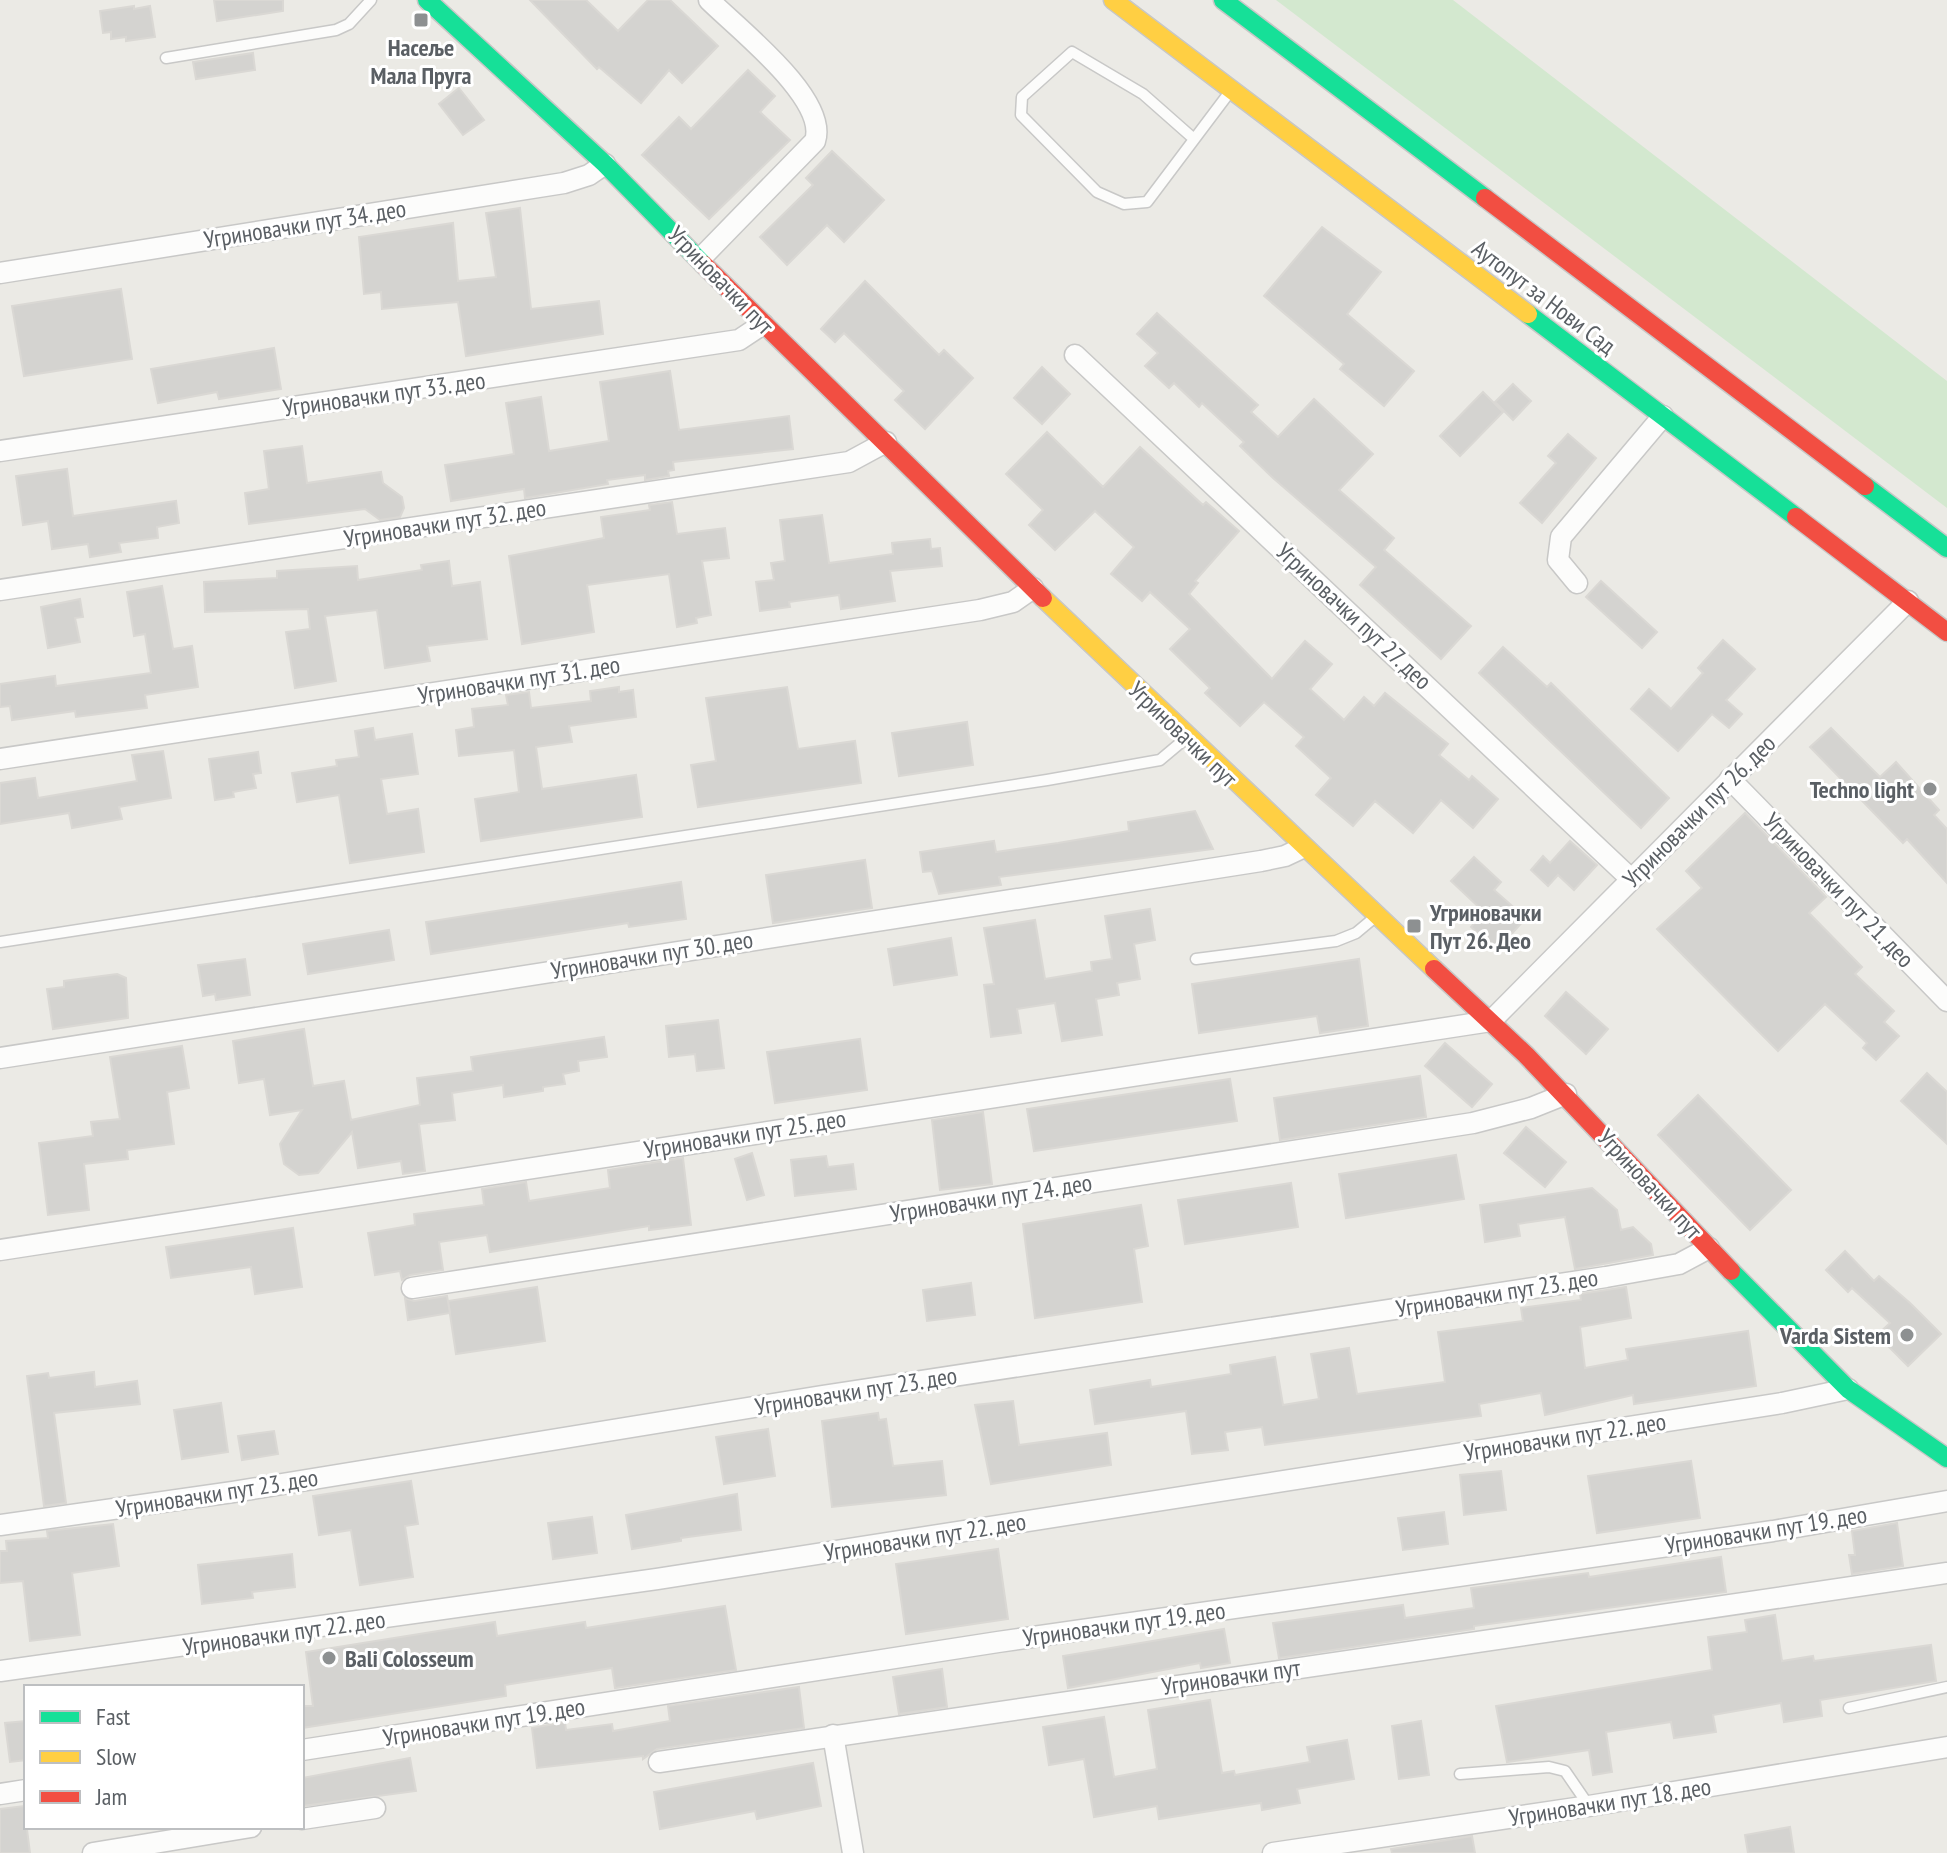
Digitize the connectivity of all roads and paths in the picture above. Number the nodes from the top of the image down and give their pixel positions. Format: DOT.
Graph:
graph roads {
  1 [pos="371,0"];
  2 [pos="427,0"];
  3 [pos="709,0"];
  4 [pos="1113,0"];
  5 [pos="1223,0"];
  6 [pos="166,58"];
  7 [pos="1232,88"];
  8 [pos="1194,139"];
  9 [pos="605,164"];
  10 [pos="701,258"];
  11 [pos="0,273"];
  12 [pos="763,324"];
  13 [pos="1075,355"];
  14 [pos="1663,416"];
  15 [pos="886,442"];
  16 [pos="0,451"];
  17 [pos="1947,548"];
  18 [pos="1577,583"];
  19 [pos="1033,588"];
  20 [pos="0,590"];
  21 [pos="1908,601"];
  22 [pos="1947,632"];
  23 [pos="1186,737"];
  24 [pos="0,759"];
  25 [pos="1730,779"];
  26 [pos="1302,848"];
  27 [pos="1631,879"];
  28 [pos="1376,915"];
  29 [pos="0,942"];
  30 [pos="1196,959"];
  31 [pos="1947,1001"];
  32 [pos="1491,1021"];
  33 [pos="0,1058"];
  34 [pos="1566,1094"];
  35 [pos="1709,1248"];
  36 [pos="0,1250"];
  37 [pos="412,1288"];
  38 [pos="1848,1389"];
  39 [pos="1947,1458"];
  40 [pos="1947,1501"];
  41 [pos="0,1525"];
  42 [pos="1947,1573"];
  43 [pos="0,1671"];
  44 [pos="1947,1687"];
  45 [pos="1849,1708"];
  46 [pos="833,1735"];
  47 [pos="1947,1747"];
  48 [pos="304,1750"];
  49 [pos="659,1762"];
  50 [pos="1460,1774"];
  51 [pos="24,1790"];
  52 [pos="0,1794"];
  53 [pos="1589,1806"];
  54 [pos="375,1808"];
  55 [pos="304,1819"];
  56 [pos="239,1829"];
  57 [pos="93,1853"];
  58 [pos="853,1853"];
  59 [pos="1273,1853"];
  1 -- 6 [label="lane"];
  2 -- 9 [label="street, Угриновачки пут"];
  3 -- 10 [label="street"];
  4 -- 7 [label="street, Аутопут за Нови Сад"];
  5 -- 17 [label="street, Аутопут за Нови Сад"];
  7 -- 8 [label="lane"];
  7 -- 14 [label="street, Аутопут за Нови Сад"];
  8 -- 8 [label="lane"];
  9 -- 10 [label="street, Угриновачки пут"];
  9 -- 11 [label="street, Угриновачки пут 34. део"];
  10 -- 12 [label="street, Угриновачки пут"];
  12 -- 15 [label="street, Угриновачки пут"];
  12 -- 16 [label="street, Угриновачки пут 33. део"];
  13 -- 27 [label="street, Угриновачки пут 27. део"];
  14 -- 18 [label="street"];
  14 -- 21 [label="street, Аутопут за Нови Сад"];
  15 -- 19 [label="street, Угриновачки пут"];
  15 -- 20 [label="street, Угриновачки пут 32. део"];
  19 -- 23 [label="street, Угриновачки пут"];
  19 -- 24 [label="street, Угриновачки пут 31. део"];
  21 -- 22 [label="street, Аутопут за Нови Сад"];
  21 -- 25 [label="street, Угриновачки пут 26. део"];
  23 -- 26 [label="street, Угриновачки пут"];
  23 -- 29 [label="lane"];
  25 -- 27 [label="street, Угриновачки пут 26. део"];
  25 -- 31 [label="street, Угриновачки пут 21. део"];
  26 -- 28 [label="street, Угриновачки пут"];
  26 -- 33 [label="street, Угриновачки пут 30. део"];
  27 -- 32 [label="street, Угриновачки пут 26. део"];
  28 -- 30 [label="lane"];
  28 -- 32 [label="street, Угриновачки пут"];
  32 -- 34 [label="street, Угриновачки пут"];
  32 -- 36 [label="street, Угриновачки пут 25. део"];
  34 -- 35 [label="street, Угриновачки пут"];
  34 -- 37 [label="street, Угриновачки пут 24. део"];
  35 -- 38 [label="street, Угриновачки пут"];
  35 -- 41 [label="street, Угриновачки пут 23. део"];
  38 -- 39 [label="street, Угриновачки пут"];
  38 -- 43 [label="street, Угриновачки пут 22. део"];
  40 -- 48 [label="street, Угриновачки пут 19. део"];
  42 -- 46 [label="street, Угриновачки пут"];
  44 -- 45 [label="lane"];
  46 -- 49 [label="street, Угриновачки пут"];
  46 -- 58 [label="street"];
  47 -- 53 [label="street, Угриновачки пут 18. део"];
  50 -- 53 [label="lane"];
  51 -- 52 [label="street"];
  53 -- 59 [label="street, Угриновачки пут 18. део"];
  54 -- 55 [label="street"];
  56 -- 57 [label="street"];
}
